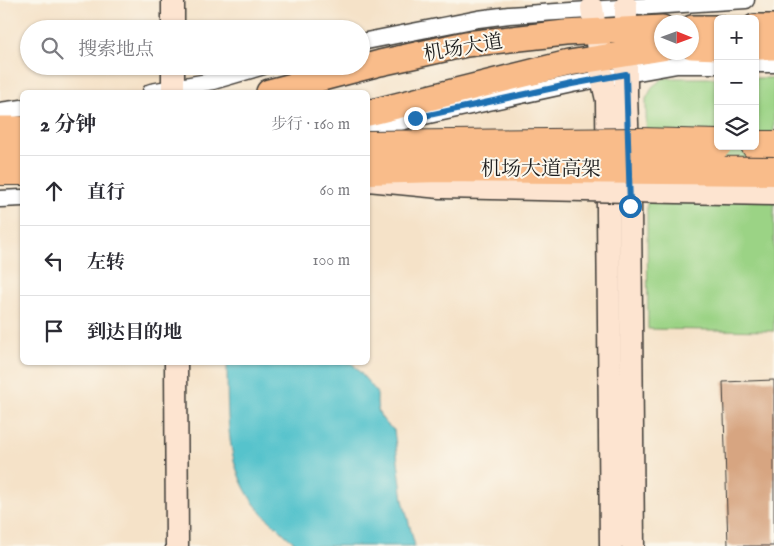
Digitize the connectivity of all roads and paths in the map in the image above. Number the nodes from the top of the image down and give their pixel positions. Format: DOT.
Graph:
graph roads {
  1 [pos="172,0"];
  2 [pos="746,0"];
  3 [pos="172,20"];
  4 [pos="594,20"];
  5 [pos="759,27"];
  6 [pos="774,27"];
  7 [pos="699,28"];
  8 [pos="714,28"];
  9 [pos="654,31"];
  10 [pos="370,40"];
  11 [pos="626,41"];
  12 [pos="654,46"];
  13 [pos="699,46"];
  14 [pos="714,46"];
  15 [pos="759,47"];
  16 [pos="774,47"];
  17 [pos="759,64"];
  18 [pos="774,64"];
  19 [pos="714,65"];
  20 [pos="370,66"];
  21 [pos="600,68"];
  22 [pos="170,75"];
  23 [pos="233,75"];
  24 [pos="334,75"];
  25 [pos="166,90"];
  26 [pos="171,90"];
  27 [pos="277,90"];
  28 [pos="20,108"];
  29 [pos="0,110"];
  30 [pos="370,113"];
  31 [pos="0,129"];
  32 [pos="20,129"];
  33 [pos="370,131"];
  34 [pos="714,144"];
  35 [pos="370,145"];
  36 [pos="759,145"];
  37 [pos="774,145"];
  38 [pos="0,146"];
  39 [pos="20,146"];
  40 [pos="370,170"];
  41 [pos="0,171"];
  42 [pos="20,171"];
  43 [pos="774,171"];
  44 [pos="20,180"];
  45 [pos="370,180"];
  46 [pos="0,184"];
  47 [pos="774,194"];
  48 [pos="20,198"];
  49 [pos="0,199"];
  50 [pos="176,365"];
  51 [pos="177,546"];
  52 [pos="611,546"];
  53 [pos="633,546"];
  1 -- 3 [label="street"];
  2 -- 11 [label="street"];
  4 -- 10 [label="street"];
  4 -- 11 [label="main road, 机场大道"];
  4 -- 20 [label="main road, 机场大道"];
  4 -- 21 [label="street"];
  5 -- 6 [label="main road"];
  7 -- 8 [label="main road"];
  9 -- 11 [label="main road, 机场大道"];
  11 -- 12 [label="main road, 机场大道"];
  11 -- 19 [label="street"];
  11 -- 21 [label="main road, 机场大道"];
  11 -- 53 [label="street"];
  13 -- 14 [label="main road"];
  15 -- 16 [label="main road"];
  17 -- 18 [label="street"];
  21 -- 30 [label="main road, 机场大道"];
  21 -- 33 [label="street"];
  21 -- 52 [label="street"];
  22 -- 25 [label="street"];
  23 -- 26 [label="street"];
  24 -- 27 [label="main road, 机场大道"];
  28 -- 29 [label="street"];
  31 -- 32 [label="main road"];
  34 -- 35 [label="highway, bridge"];
  36 -- 37 [label="highway"];
  38 -- 39 [label="highway"];
  40 -- 43 [label="highway, 机场大道高架, bridge"];
  41 -- 42 [label="highway"];
  44 -- 46 [label="main road"];
  45 -- 47 [label="street, bridge"];
  48 -- 49 [label="street"];
  50 -- 51 [label="street"];
}
